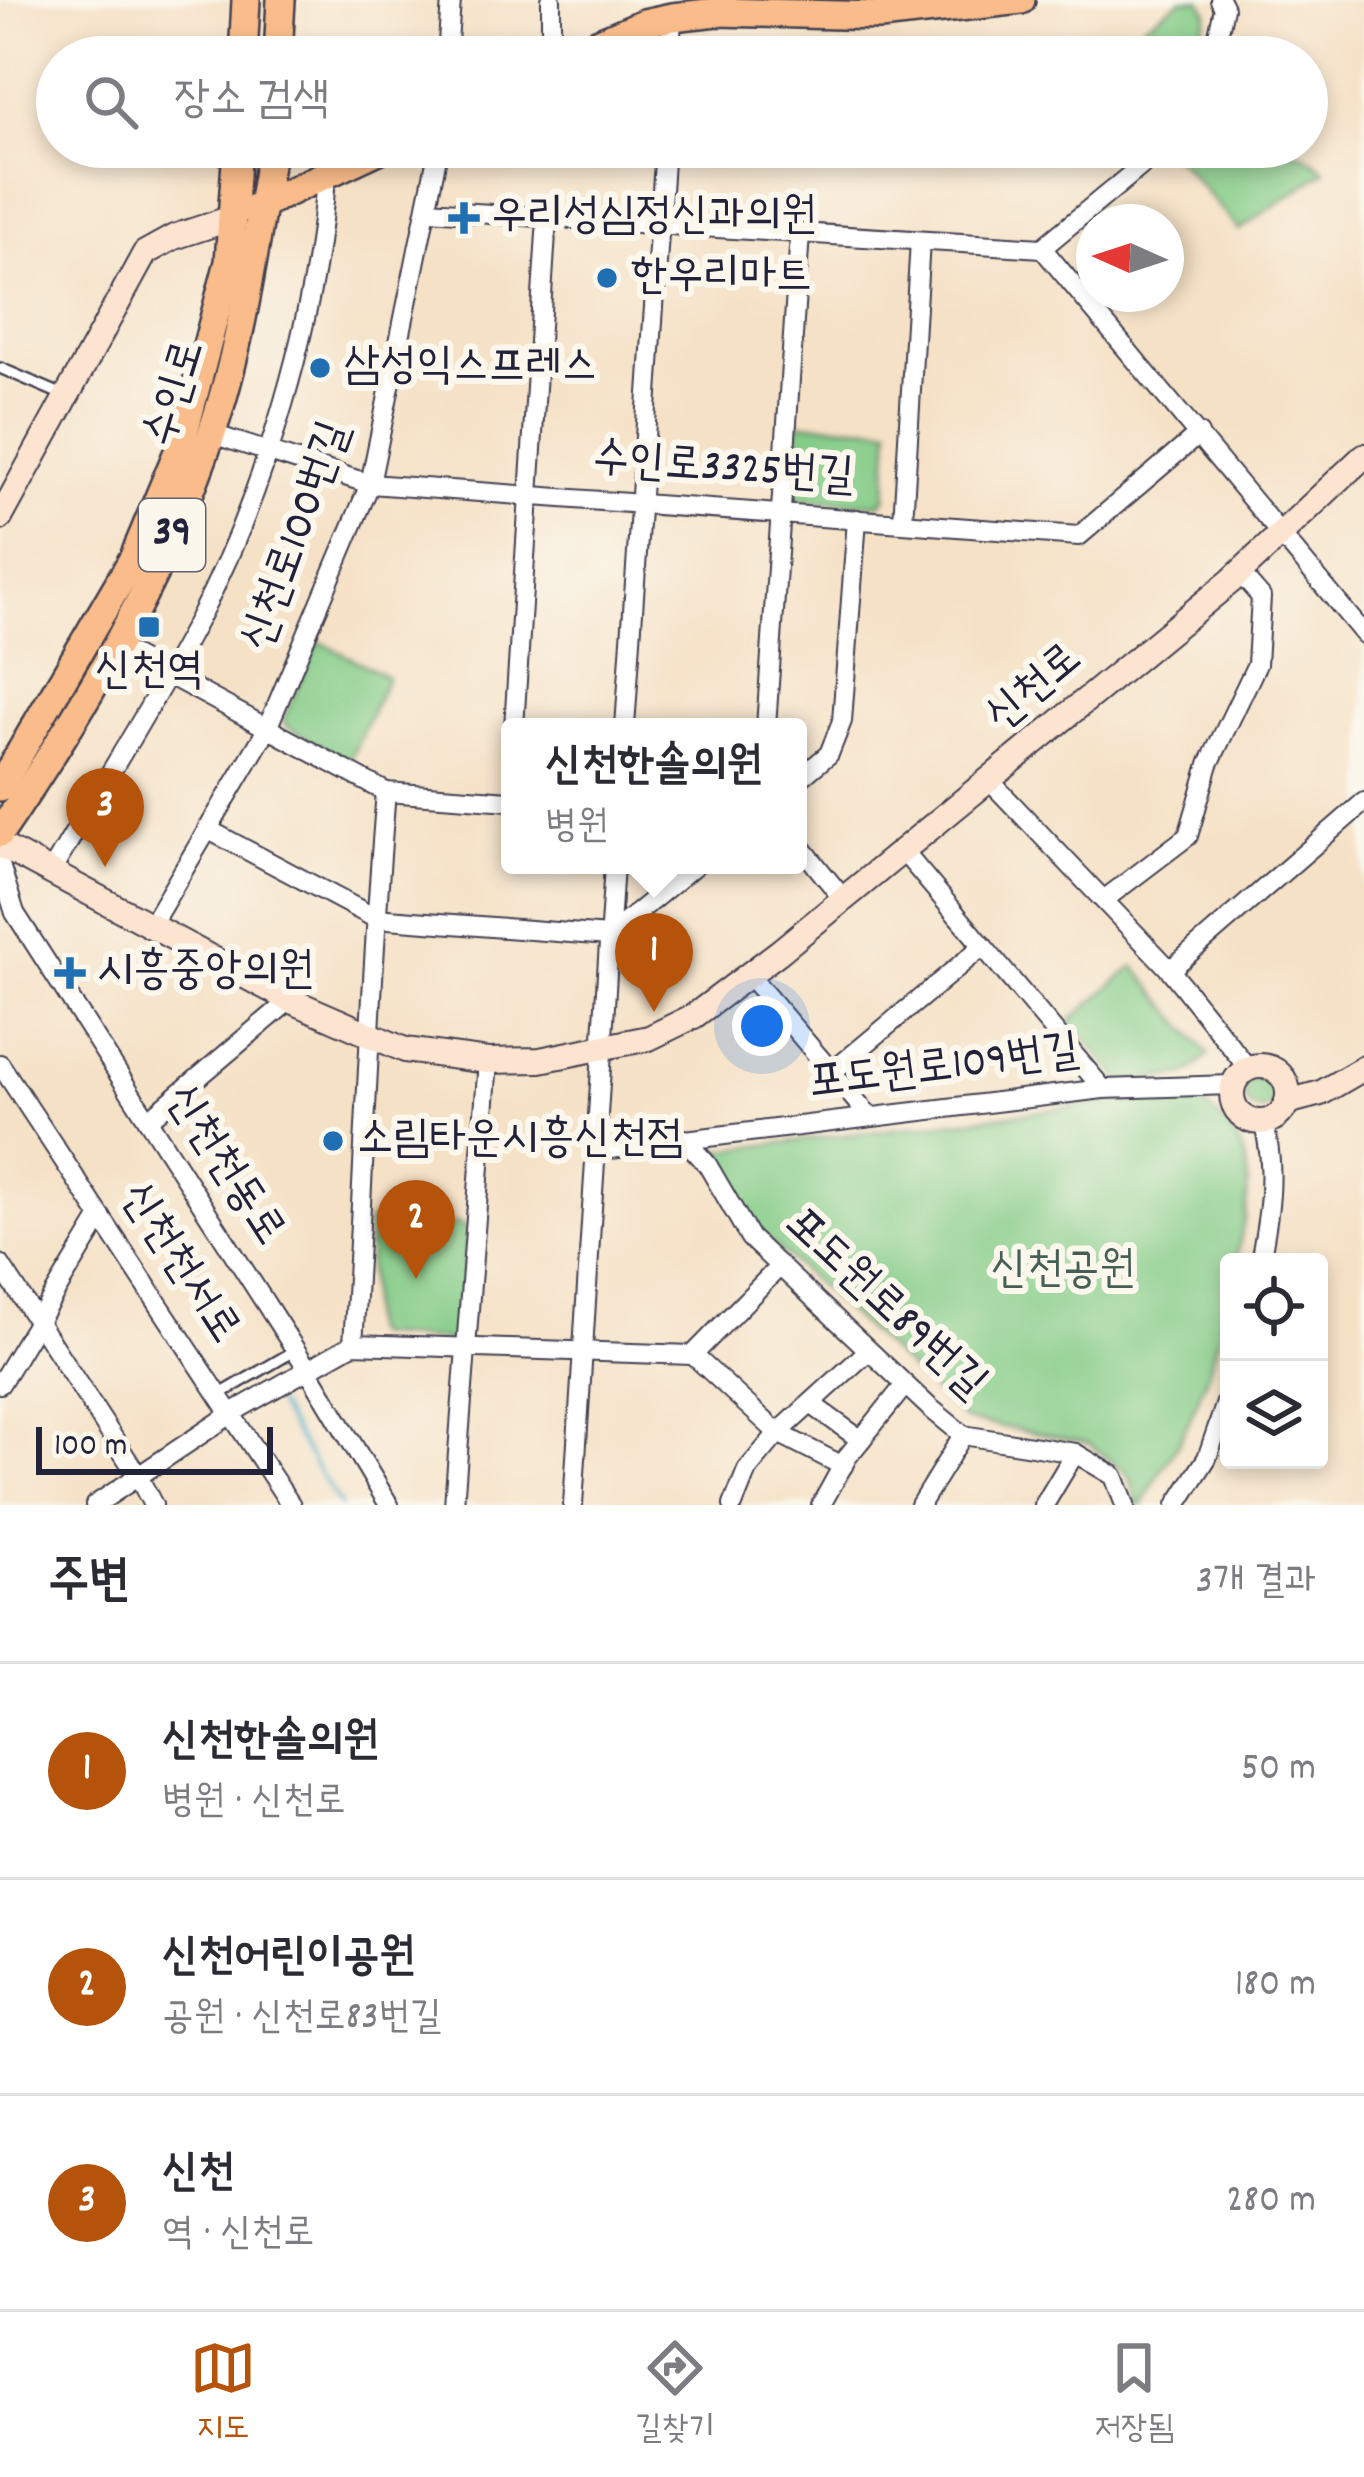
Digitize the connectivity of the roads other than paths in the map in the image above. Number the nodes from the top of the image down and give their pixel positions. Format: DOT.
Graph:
graph roads {
  1 [pos="247,0"];
  2 [pos="281,0"];
  3 [pos="451,0"];
  4 [pos="551,0"];
  5 [pos="1021,0"];
  6 [pos="1220,0"];
  7 [pos="672,17"];
  8 [pos="244,36"];
  9 [pos="279,36"];
  10 [pos="448,36"];
  11 [pos="551,36"];
  12 [pos="613,36"];
  13 [pos="671,36"];
  14 [pos="1218,36"];
  15 [pos="236,168"];
  16 [pos="268,168"];
  17 [pos="341,168"];
  18 [pos="435,168"];
  19 [pos="664,168"];
  20 [pos="1139,168"];
  21 [pos="326,175"];
  22 [pos="262,205"];
  23 [pos="428,210"];
  24 [pos="232,218"];
  25 [pos="547,218"];
  26 [pos="661,225"];
  27 [pos="800,234"];
  28 [pos="920,241"];
  29 [pos="1042,248"];
  30 [pos="0,368"];
  31 [pos="68,397"];
  32 [pos="212,434"];
  33 [pos="1199,434"];
  34 [pos="266,452"];
  35 [pos="1364,456"];
  36 [pos="370,484"];
  37 [pos="529,495"];
  38 [pos="641,502"];
  39 [pos="780,513"];
  40 [pos="0,518"];
  41 [pos="857,519"];
  42 [pos="903,522"];
  43 [pos="1282,533"];
  44 [pos="1240,573"];
  45 [pos="1364,634"];
  46 [pos="115,646"];
  47 [pos="166,675"];
  48 [pos="515,718"];
  49 [pos="626,718"];
  50 [pos="767,718"];
  51 [pos="266,730"];
  52 [pos="807,772"];
  53 [pos="990,781"];
  54 [pos="0,787"];
  55 [pos="386,792"];
  56 [pos="501,800"];
  57 [pos="1364,802"];
  58 [pos="207,829"];
  59 [pos="0,833"];
  60 [pos="0,845"];
  61 [pos="903,851"];
  62 [pos="807,854"];
  63 [pos="0,865"];
  64 [pos="51,872"];
  65 [pos="613,874"];
  66 [pos="684,874"];
  67 [pos="1105,899"];
  68 [pos="844,900"];
  69 [pos="375,918"];
  70 [pos="151,925"];
  71 [pos="609,936"];
  72 [pos="982,946"];
  73 [pos="1170,970"];
  74 [pos="749,975"];
  75 [pos="290,1000"];
  76 [pos="372,1038"];
  77 [pos="601,1049"];
  78 [pos="488,1061"];
  79 [pos="0,1064"];
  80 [pos="1364,1068"];
  81 [pos="832,1072"];
  82 [pos="1240,1076"];
  83 [pos="1102,1089"];
  84 [pos="1287,1102"];
  85 [pos="869,1116"];
  86 [pos="148,1120"];
  87 [pos="1263,1122"];
  88 [pos="685,1139"];
  89 [pos="594,1151"];
  90 [pos="101,1217"];
  91 [pos="1262,1253"];
  92 [pos="0,1264"];
  93 [pos="778,1268"];
  94 [pos="38,1319"];
  95 [pos="353,1345"];
  96 [pos="464,1348"];
  97 [pos="296,1351"];
  98 [pos="581,1351"];
  99 [pos="868,1351"];
  100 [pos="693,1355"];
  101 [pos="300,1372"];
  102 [pos="0,1384"];
  103 [pos="905,1385"];
  104 [pos="216,1396"];
  105 [pos="811,1404"];
  106 [pos="234,1412"];
  107 [pos="1220,1420"];
  108 [pos="778,1433"];
  109 [pos="963,1435"];
  110 [pos="861,1440"];
  111 [pos="1076,1453"];
  112 [pos="843,1466"];
  113 [pos="138,1476"];
  114 [pos="95,1505"];
  115 [pos="153,1505"];
  116 [pos="291,1505"];
  117 [pos="389,1505"];
  118 [pos="454,1505"];
  119 [pos="573,1505"];
  120 [pos="734,1505"];
  121 [pos="821,1505"];
  122 [pos="920,1505"];
  123 [pos="1044,1505"];
  124 [pos="1125,1505"];
  125 [pos="1177,1505"];
  1 -- 8 [label="main road"];
  2 -- 9 [label="main road"];
  3 -- 10 [label="street"];
  4 -- 11 [label="street"];
  5 -- 7 [label="main road"];
  6 -- 14 [label="street"];
  7 -- 12 [label="main road"];
  7 -- 13 [label="street"];
  15 -- 24 [label="main road, 수인로"];
  16 -- 22 [label="main road, 수인로"];
  17 -- 21 [label="main road"];
  18 -- 23 [label="street, 신천로100번길"];
  19 -- 26 [label="street"];
  20 -- 29 [label="street"];
  21 -- 22 [label="main road"];
  21 -- 34 [label="street"];
  22 -- 24 [label="main road"];
  22 -- 32 [label="main road, 수인로 / 39"];
  23 -- 25 [label="street"];
  23 -- 36 [label="street, 신천로100번길"];
  24 -- 31 [label="street"];
  24 -- 54 [label="main road, 수인로 / 39"];
  25 -- 26 [label="street"];
  25 -- 37 [label="street"];
  26 -- 27 [label="street"];
  26 -- 38 [label="street"];
  27 -- 28 [label="street"];
  27 -- 39 [label="street"];
  28 -- 29 [label="street"];
  28 -- 42 [label="street"];
  29 -- 33 [label="street"];
  30 -- 31 [label="lane"];
  31 -- 40 [label="street"];
  32 -- 34 [label="street, 수인로3325번길"];
  32 -- 46 [label="main road, 수인로 / 39"];
  33 -- 42 [label="street, 수인로3325번길"];
  33 -- 43 [label="street"];
  34 -- 36 [label="street, 수인로3325번길"];
  34 -- 47 [label="street"];
  35 -- 43 [label="street, 신천로"];
  36 -- 37 [label="street, 수인로3325번길"];
  36 -- 51 [label="street, 신천로100번길"];
  37 -- 38 [label="street, 수인로3325번길"];
  37 -- 48 [label="street"];
  38 -- 39 [label="street, 수인로3325번길"];
  38 -- 49 [label="street"];
  39 -- 41 [label="street, 수인로3325번길"];
  39 -- 50 [label="street"];
  41 -- 42 [label="street, 수인로3325번길"];
  41 -- 52 [label="street"];
  43 -- 44 [label="street, 신천로"];
  43 -- 45 [label="street"];
  44 -- 53 [label="street, 신천로"];
  44 -- 67 [label="street"];
  46 -- 47 [label="street"];
  46 -- 59 [label="main road, 수인로 / 39"];
  47 -- 51 [label="street"];
  47 -- 64 [label="street"];
  51 -- 55 [label="street"];
  51 -- 58 [label="street, 신천로100번길"];
  53 -- 61 [label="street, 신천로"];
  53 -- 67 [label="street"];
  55 -- 56 [label="street"];
  55 -- 69 [label="street"];
  57 -- 73 [label="street"];
  58 -- 69 [label="street"];
  58 -- 70 [label="street, 신천로100번길"];
  60 -- 64 [label="street, 신천로"];
  61 -- 68 [label="street, 신천로"];
  61 -- 72 [label="street"];
  62 -- 68 [label="street"];
  63 -- 86 [label="street, 신천천동로"];
  64 -- 70 [label="street, 신천로"];
  65 -- 71 [label="street"];
  66 -- 71 [label="street"];
  67 -- 73 [label="street"];
  68 -- 74 [label="street, 신천로"];
  69 -- 71 [label="street"];
  69 -- 76 [label="street"];
  70 -- 75 [label="street, 신천로"];
  71 -- 77 [label="street"];
  72 -- 81 [label="street"];
  72 -- 83 [label="street"];
  73 -- 82 [label="street"];
  74 -- 77 [label="street, 신천로"];
  74 -- 81 [label="street"];
  75 -- 76 [label="street, 신천로"];
  75 -- 86 [label="street"];
  76 -- 78 [label="street, 신천로"];
  76 -- 95 [label="street"];
  77 -- 78 [label="street, 신천로"];
  77 -- 89 [label="street"];
  78 -- 96 [label="street"];
  79 -- 90 [label="street, 신천천서로"];
  80 -- 84 [label="street"];
  81 -- 85 [label="street"];
  82 -- 83 [label="street, 포도원로109번길"];
  82 -- 84 [label="street"];
  82 -- 87 [label="street"];
  83 -- 85 [label="street, 포도원로109번길"];
  84 -- 87 [label="street"];
  85 -- 88 [label="street, 포도원로109번길"];
  86 -- 97 [label="street, 신천천동로"];
  87 -- 91 [label="street"];
  88 -- 89 [label="street, 포도원로109번길"];
  88 -- 93 [label="street, 포도원로89번길"];
  89 -- 98 [label="street"];
  90 -- 94 [label="street"];
  90 -- 104 [label="street, 신천천서로"];
  92 -- 94 [label="street"];
  93 -- 99 [label="street, 포도원로89번길"];
  93 -- 100 [label="street"];
  94 -- 102 [label="street"];
  94 -- 113 [label="street"];
  95 -- 96 [label="street"];
  95 -- 101 [label="street"];
  96 -- 98 [label="street"];
  96 -- 118 [label="street"];
  97 -- 101 [label="street, 신천천동로"];
  97 -- 104 [label="lane"];
  98 -- 100 [label="street"];
  98 -- 119 [label="street"];
  99 -- 103 [label="street, 포도원로89번길"];
  99 -- 105 [label="street"];
  100 -- 108 [label="street"];
  101 -- 106 [label="street"];
  101 -- 117 [label="street, 신천천동로"];
  103 -- 109 [label="street, 포도원로89번길"];
  103 -- 110 [label="street"];
  104 -- 106 [label="street, 신천천서로"];
  105 -- 108 [label="street"];
  105 -- 110 [label="street"];
  106 -- 113 [label="street"];
  106 -- 116 [label="street, 신천천서로"];
  107 -- 125 [label="street"];
  108 -- 112 [label="street"];
  108 -- 120 [label="street"];
  109 -- 111 [label="street, 포도원로89번길"];
  109 -- 122 [label="street"];
  110 -- 112 [label="street"];
  111 -- 123 [label="street"];
  111 -- 124 [label="street"];
  112 -- 121 [label="street"];
  113 -- 114 [label="street"];
  113 -- 115 [label="street"];
}
